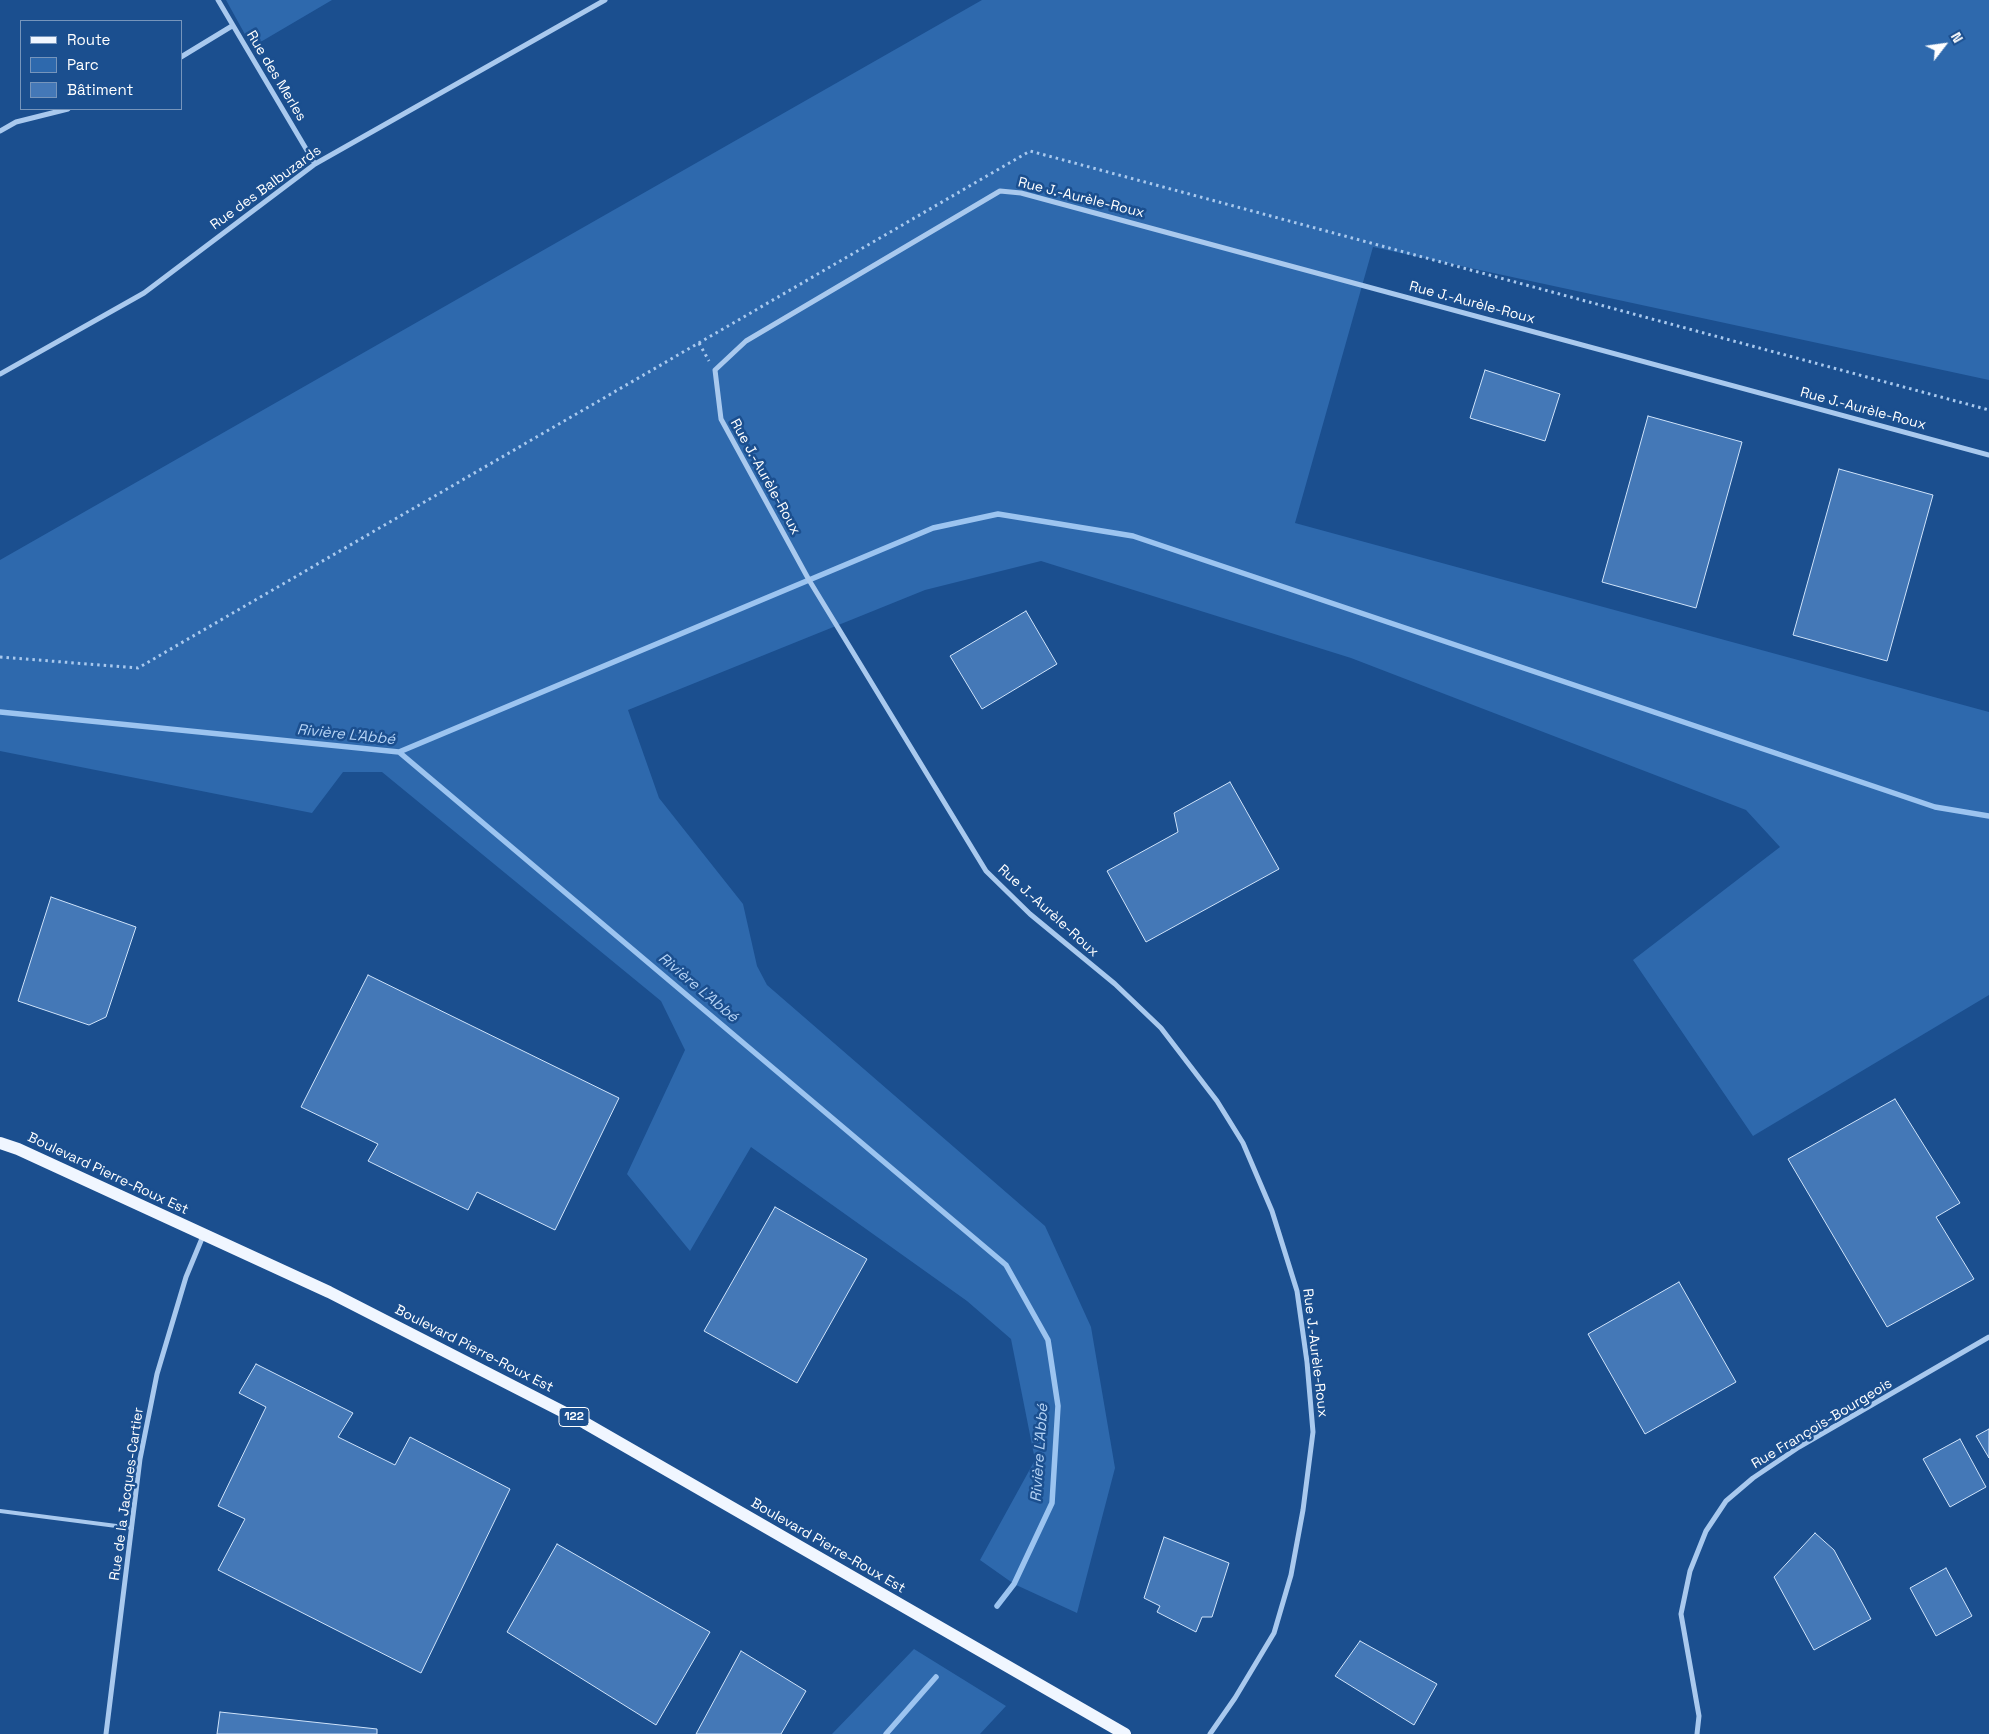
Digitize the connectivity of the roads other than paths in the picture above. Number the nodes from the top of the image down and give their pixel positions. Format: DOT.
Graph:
graph roads {
  1 [pos="218,0"];
  2 [pos="605,0"];
  3 [pos="232,26"];
  4 [pos="182,57"];
  5 [pos="64,110"];
  6 [pos="0,131"];
  7 [pos="315,164"];
  8 [pos="0,374"];
  9 [pos="1989,455"];
  10 [pos="0,1143"];
  11 [pos="203,1235"];
  12 [pos="1989,1338"];
  13 [pos="0,1511"];
  14 [pos="132,1528"];
  15 [pos="106,1734"];
  16 [pos="1125,1734"];
  17 [pos="1210,1734"];
  18 [pos="1697,1734"];
  1 -- 3 [label="street, Rue des Merles"];
  2 -- 7 [label="street, Rue des Balbuzards"];
  3 -- 4 [label="street"];
  3 -- 7 [label="street, Rue des Merles"];
  5 -- 6 [label="street"];
  7 -- 8 [label="street, Rue des Balbuzards"];
  9 -- 17 [label="street, Rue J.-Aurèle-Roux"];
  10 -- 11 [label="main road, Boulevard Pierre-Roux Est / 122"];
  11 -- 14 [label="street, Rue de la Jacques-Cartier"];
  11 -- 16 [label="main road, Boulevard Pierre-Roux Est / 122"];
  12 -- 18 [label="street, Rue François-Bourgeois"];
  13 -- 14 [label="lane"];
  14 -- 15 [label="street, Rue de la Jacques-Cartier"];
}
